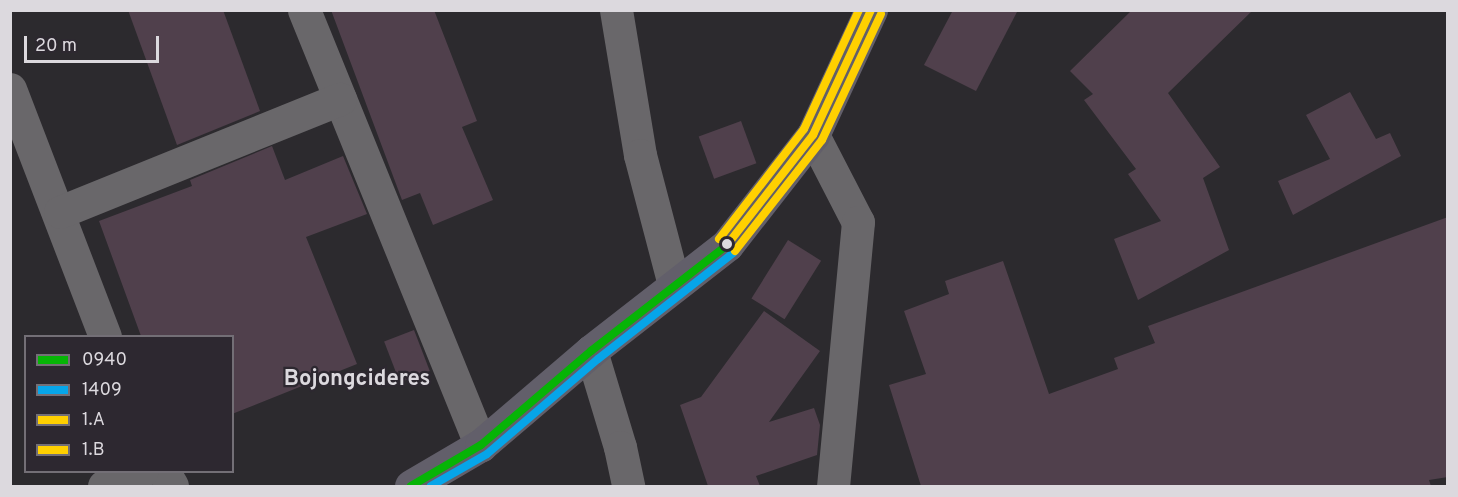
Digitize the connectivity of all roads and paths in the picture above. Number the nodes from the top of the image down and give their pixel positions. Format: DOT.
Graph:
graph roads {
  1 [pos="304,10"];
  2 [pos="616,10"];
  3 [pos="871,10"];
  4 [pos="10,89"];
  5 [pos="340,99"];
  6 [pos="813,135"];
  7 [pos="60,212"];
  8 [pos="674,285"];
  9 [pos="105,335"];
  10 [pos="591,351"];
  11 [pos="481,445"];
  12 [pos="136,473"];
  13 [pos="104,486"];
  14 [pos="411,486"];
  15 [pos="628,486"];
  16 [pos="833,486"];
  1 -- 5 [label="street"];
  2 -- 8 [label="street"];
  3 -- 6 [label="highway"];
  4 -- 7 [label="street"];
  5 -- 7 [label="street"];
  5 -- 11 [label="street"];
  6 -- 8 [label="highway"];
  6 -- 16 [label="street"];
  7 -- 9 [label="street"];
  8 -- 10 [label="highway"];
  10 -- 11 [label="highway"];
  10 -- 15 [label="street"];
  11 -- 14 [label="highway"];
  12 -- 13 [label="street"];
}
